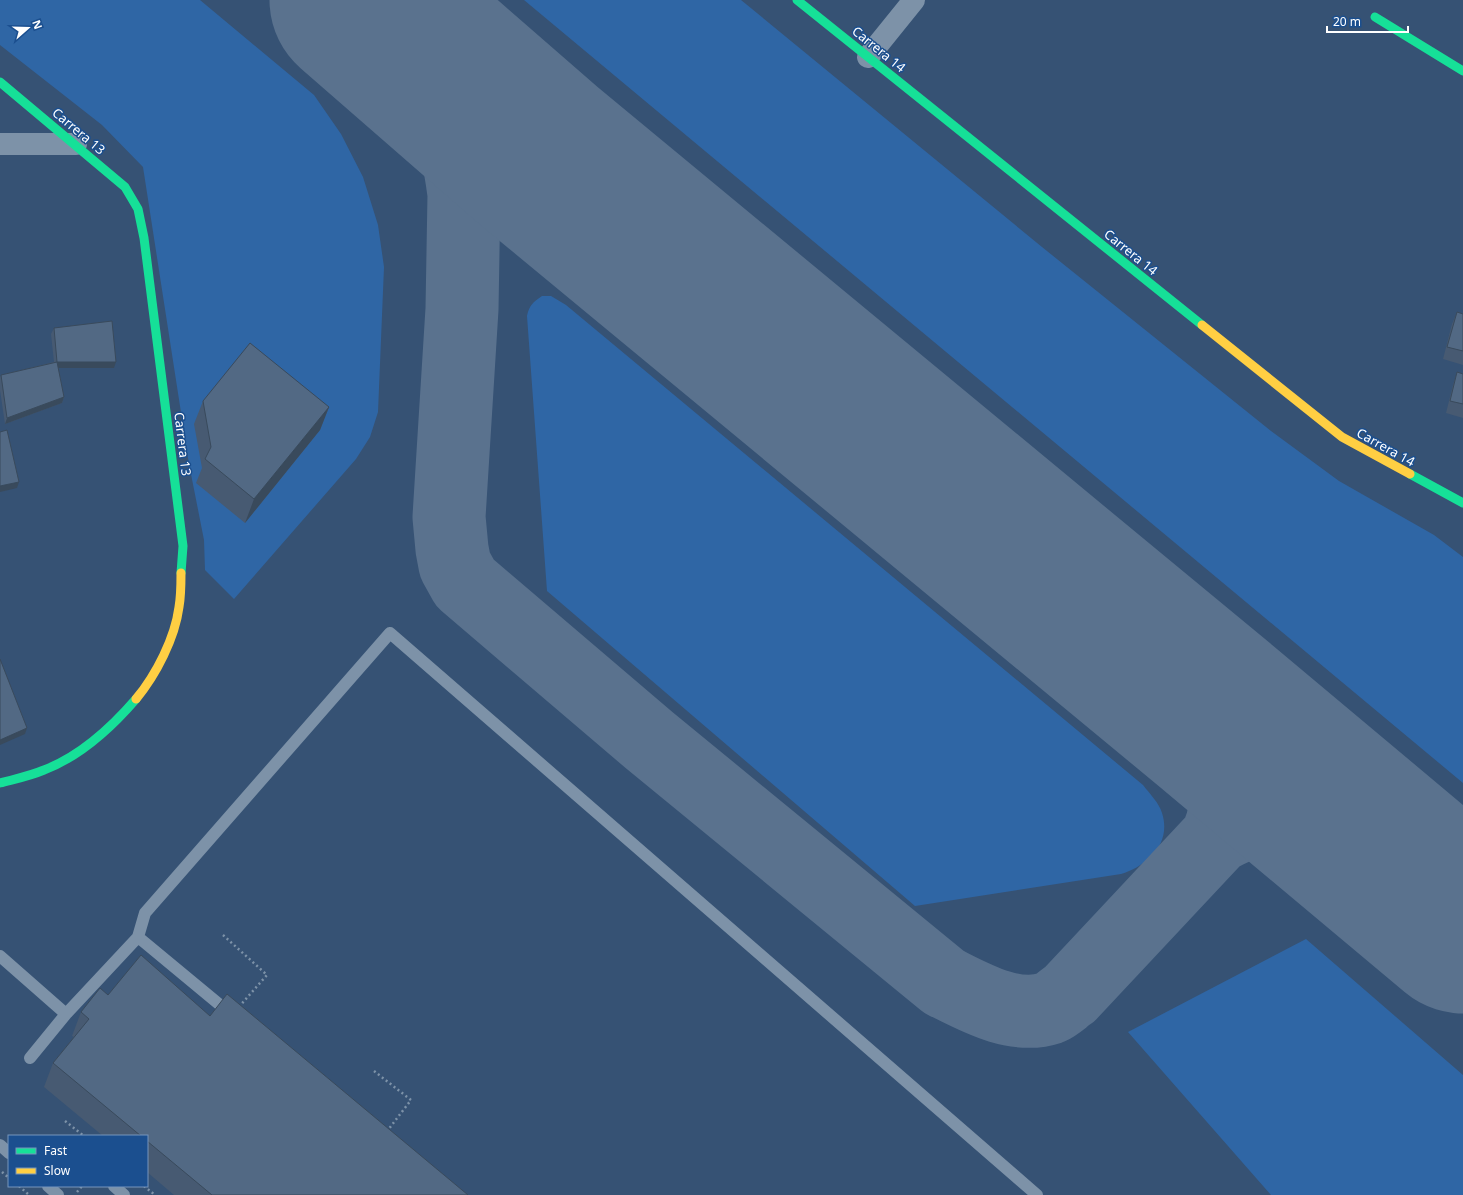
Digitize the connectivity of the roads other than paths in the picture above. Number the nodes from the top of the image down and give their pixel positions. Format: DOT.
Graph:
graph roads {
  1 [pos="797,0"];
  2 [pos="914,0"];
  3 [pos="1374,17"];
  4 [pos="868,57"];
  5 [pos="1463,71"];
  6 [pos="0,82"];
  7 [pos="0,144"];
  8 [pos="76,144"];
  9 [pos="1463,503"];
  10 [pos="0,783"];
  11 [pos="138,937"];
  12 [pos="0,956"];
  13 [pos="66,1014"];
  14 [pos="241,1023"];
  15 [pos="30,1058"];
  16 [pos="0,1145"];
  17 [pos="8,1152"];
  18 [pos="49,1187"];
  19 [pos="115,1187"];
  20 [pos="58,1195"];
  21 [pos="124,1195"];
  22 [pos="1037,1195"];
  1 -- 4 [label="street, Carrera 14"];
  2 -- 4 [label="street"];
  3 -- 5 [label="street"];
  4 -- 9 [label="street, Carrera 14"];
  6 -- 8 [label="street, Carrera 13"];
  7 -- 8 [label="street"];
  8 -- 10 [label="street, Carrera 13"];
  11 -- 13 [label="lane"];
  11 -- 14 [label="lane"];
  11 -- 22 [label="lane"];
  12 -- 13 [label="lane"];
  13 -- 15 [label="lane"];
  16 -- 17 [label="lane"];
  18 -- 20 [label="lane"];
  19 -- 21 [label="lane"];
}
